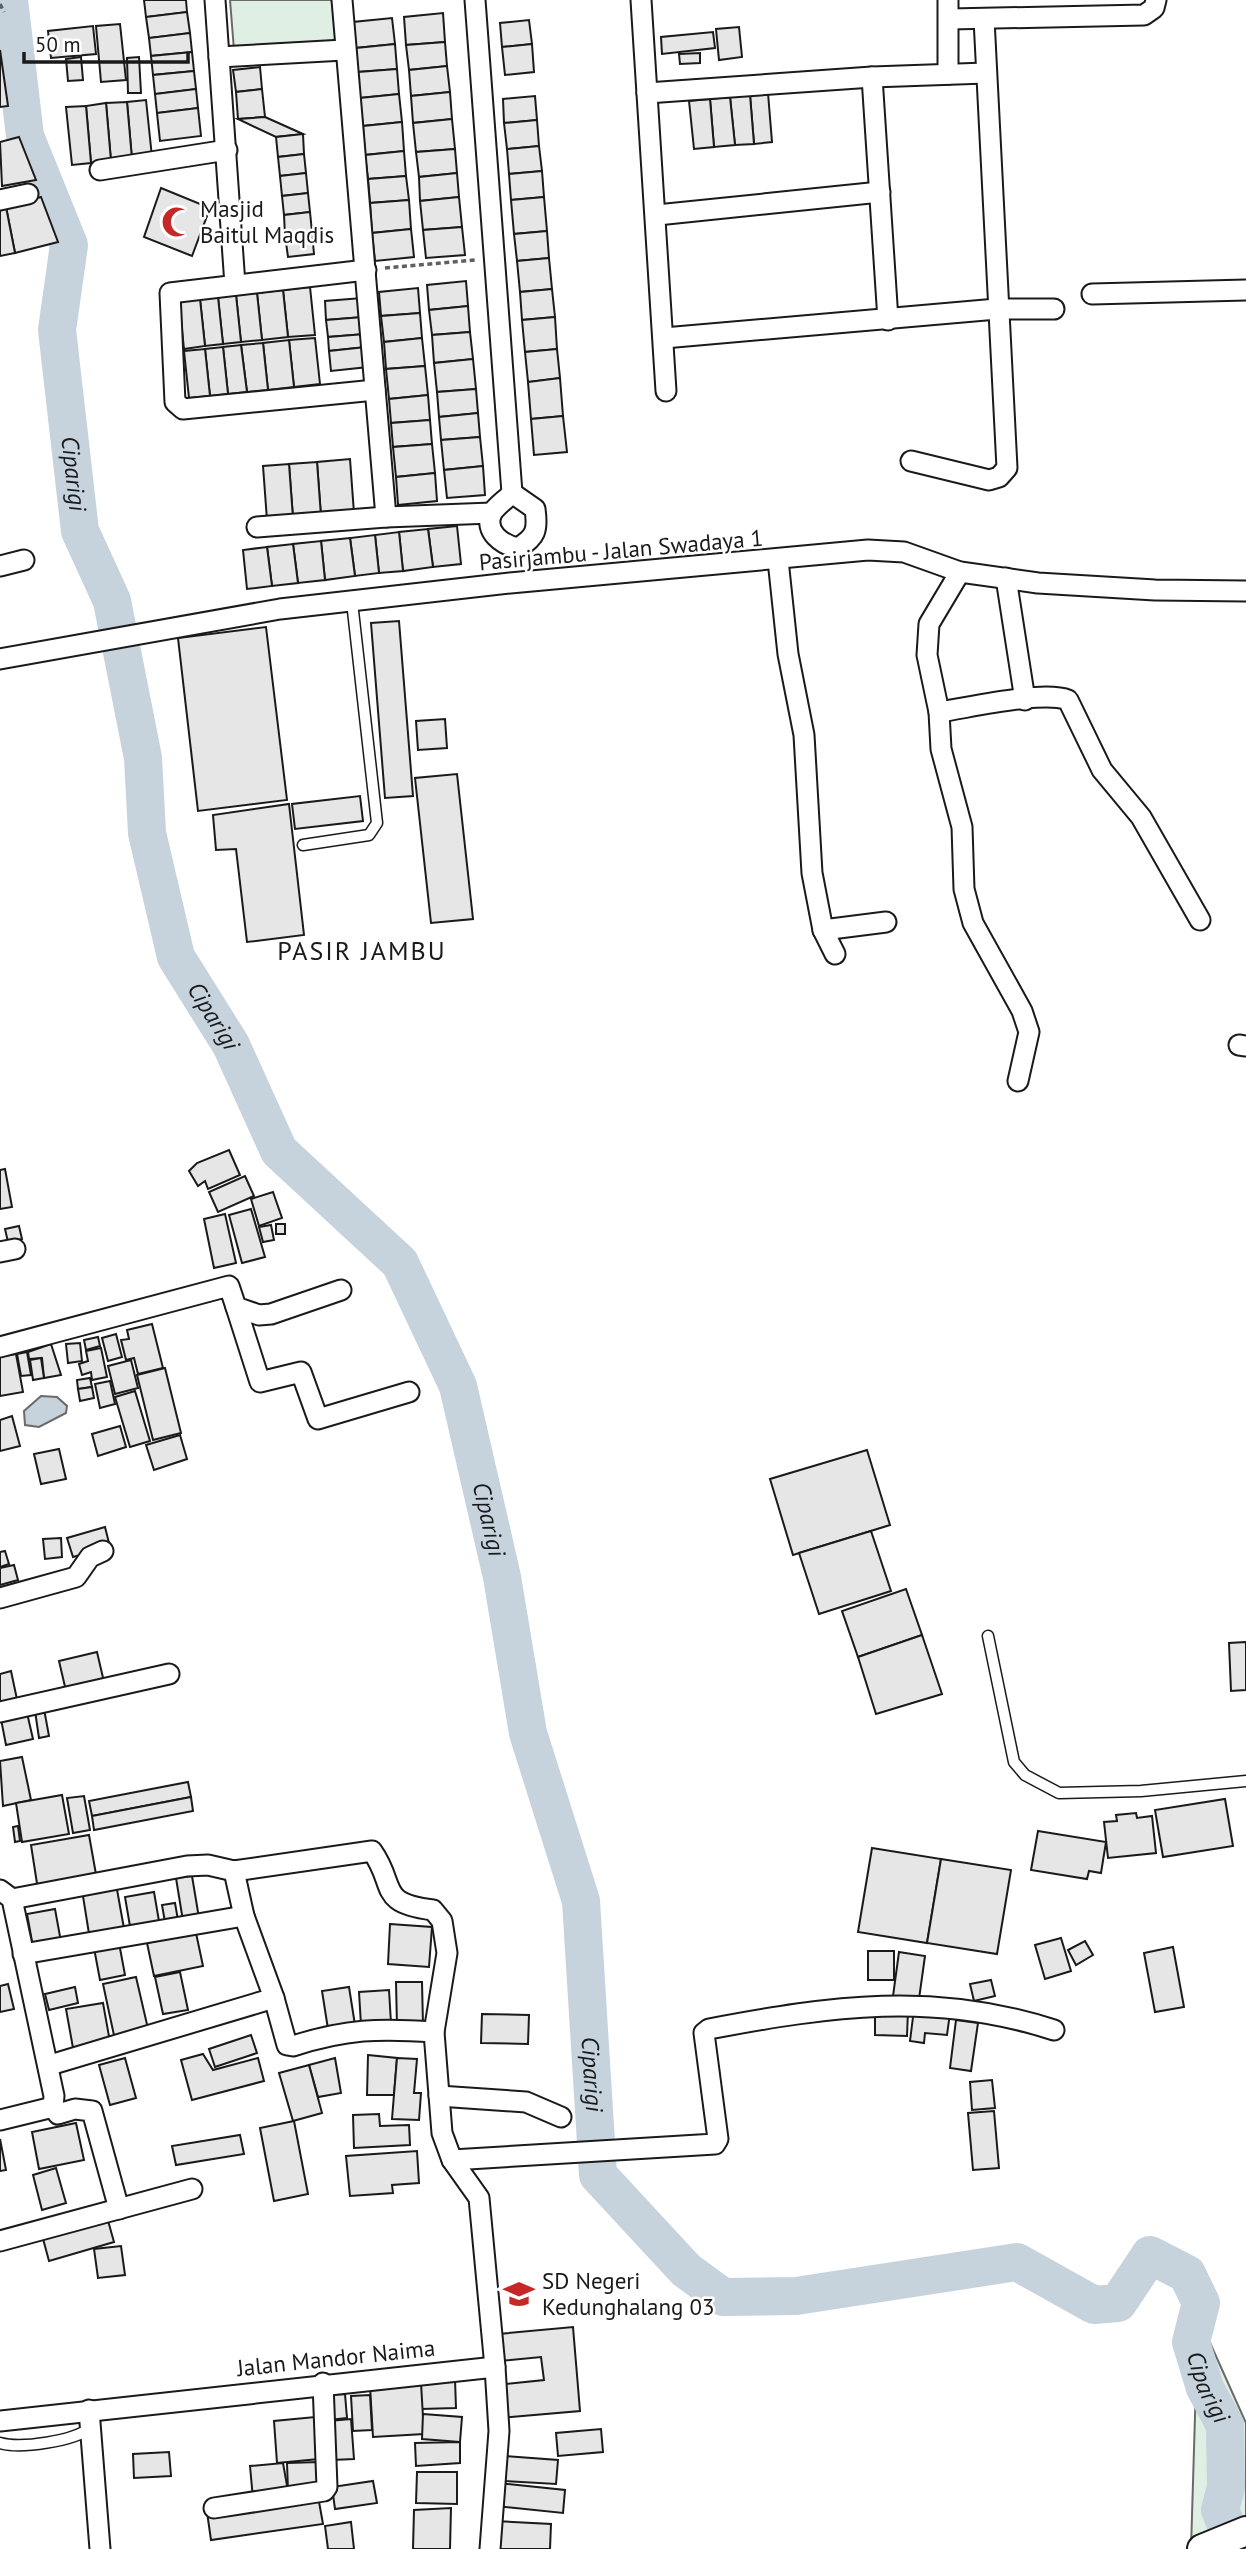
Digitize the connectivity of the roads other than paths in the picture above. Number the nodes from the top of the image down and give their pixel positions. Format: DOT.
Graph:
graph roads {
  1 [pos="215,0"];
  2 [pos="342,0"];
  3 [pos="475,0"];
  4 [pos="642,0"];
  5 [pos="1156,0"];
  6 [pos="949,10"];
  7 [pos="984,19"];
  8 [pos="345,50"];
  9 [pos="219,57"];
  10 [pos="986,73"];
  11 [pos="948,74"];
  12 [pos="872,77"];
  13 [pos="647,93"];
  14 [pos="227,150"];
  15 [pos="100,170"];
  16 [pos="880,192"];
  17 [pos="28,194"];
  18 [pos="0,200"];
  19 [pos="657,215"];
  20 [pos="366,270"];
  21 [pos="236,285"];
  22 [pos="1246,290"];
  23 [pos="1092,294"];
  24 [pos="997,309"];
  25 [pos="1054,309"];
  26 [pos="888,320"];
  27 [pos="664,338"];
  28 [pos="374,390"];
  29 [pos="666,391"];
  30 [pos="911,461"];
  31 [pos="512,493"];
  32 [pos="492,513"];
  33 [pos="386,517"];
  34 [pos="257,527"];
  35 [pos="778,560"];
  36 [pos="24,561"];
  37 [pos="0,566"];
  38 [pos="960,572"];
  39 [pos="1006,578"];
  40 [pos="1246,591"];
  41 [pos="352,602"];
  42 [pos="0,659"];
  43 [pos="1025,700"];
  44 [pos="939,712"];
  45 [pos="303,845"];
  46 [pos="1200,920"];
  47 [pos="886,922"];
  48 [pos="823,930"];
  49 [pos="835,954"];
  50 [pos="1018,1081"];
  51 [pos="341,1290"];
  52 [pos="236,1307"];
  53 [pos="0,1347"];
  54 [pos="409,1392"];
  55 [pos="103,1551"];
  56 [pos="0,1598"];
  57 [pos="988,1636"];
  58 [pos="169,1674"];
  59 [pos="0,1712"];
  60 [pos="1243,1782"];
  61 [pos="234,1871"];
  62 [pos="6,1894"];
  63 [pos="244,1916"];
  64 [pos="23,1954"];
  65 [pos="274,1998"];
  66 [pos="1054,2030"];
  67 [pos="434,2032"];
  68 [pos="50,2065"];
  69 [pos="439,2096"];
  70 [pos="53,2107"];
  71 [pos="561,2117"];
  72 [pos="0,2120"];
  73 [pos="452,2160"];
  74 [pos="192,2189"];
  75 [pos="119,2209"];
  76 [pos="0,2241"];
  77 [pos="495,2367"];
  78 [pos="323,2383"];
  79 [pos="89,2419"];
  80 [pos="0,2421"];
  81 [pos="0,2443"];
  82 [pos="214,2508"];
  83 [pos="1246,2531"];
  84 [pos="100,2549"];
  85 [pos="490,2549"];
  86 [pos="1202,2549"];
  1 -- 9 [label="street"];
  2 -- 8 [label="street"];
  3 -- 31 [label="street"];
  4 -- 13 [label="street"];
  5 -- 7 [label="street"];
  6 -- 7 [label="street"];
  6 -- 11 [label="street"];
  7 -- 10 [label="street"];
  8 -- 9 [label="street"];
  8 -- 20 [label="street"];
  9 -- 14 [label="street"];
  10 -- 11 [label="street"];
  10 -- 24 [label="street"];
  11 -- 12 [label="street"];
  12 -- 13 [label="street"];
  12 -- 16 [label="street"];
  13 -- 19 [label="street"];
  14 -- 15 [label="street"];
  14 -- 21 [label="street"];
  16 -- 19 [label="street"];
  16 -- 26 [label="street"];
  17 -- 18 [label="street"];
  19 -- 27 [label="street"];
  20 -- 21 [label="street"];
  20 -- 28 [label="street"];
  21 -- 28 [label="street"];
  22 -- 23 [label="street"];
  24 -- 25 [label="street"];
  24 -- 26 [label="street"];
  24 -- 30 [label="street"];
  26 -- 27 [label="street"];
  27 -- 29 [label="street"];
  28 -- 33 [label="street"];
  31 -- 32 [label="street"];
  31 -- 32 [label="street"];
  32 -- 33 [label="street"];
  33 -- 34 [label="street"];
  35 -- 38 [label="street, Pasirjambu - Jalan Swadaya 1"];
  35 -- 41 [label="street, Pasirjambu - Jalan Swadaya 1"];
  35 -- 48 [label="street"];
  36 -- 37 [label="street"];
  38 -- 39 [label="street, Pasirjambu - Jalan Swadaya 1"];
  38 -- 44 [label="street"];
  39 -- 40 [label="street, Pasirjambu - Jalan Swadaya 1"];
  39 -- 43 [label="street"];
  41 -- 42 [label="street, Pasirjambu - Jalan Swadaya 1"];
  41 -- 45 [label="lane"];
  43 -- 44 [label="street"];
  43 -- 46 [label="street"];
  44 -- 50 [label="street"];
  47 -- 48 [label="street"];
  48 -- 49 [label="street"];
  51 -- 52 [label="street"];
  52 -- 53 [label="street"];
  52 -- 54 [label="street"];
  55 -- 56 [label="street"];
  57 -- 60 [label="lane"];
  58 -- 59 [label="street"];
  61 -- 62 [label="street"];
  61 -- 63 [label="street"];
  61 -- 67 [label="street"];
  62 -- 64 [label="street"];
  63 -- 64 [label="street"];
  63 -- 65 [label="street"];
  64 -- 68 [label="street"];
  65 -- 67 [label="street"];
  65 -- 68 [label="street"];
  66 -- 73 [label="street"];
  67 -- 69 [label="street"];
  68 -- 70 [label="street"];
  69 -- 71 [label="street"];
  69 -- 73 [label="street"];
  70 -- 72 [label="street"];
  70 -- 75 [label="street"];
  73 -- 77 [label="street"];
  74 -- 75 [label="street"];
  75 -- 76 [label="street"];
  77 -- 78 [label="street, Jalan Mandor Naima"];
  77 -- 85 [label="street"];
  78 -- 79 [label="street, Jalan Mandor Naima"];
  78 -- 82 [label="street"];
  79 -- 80 [label="street, Jalan Mandor Naima"];
  79 -- 81 [label="lane"];
  79 -- 84 [label="street"];
  83 -- 86 [label="main road"];
}
